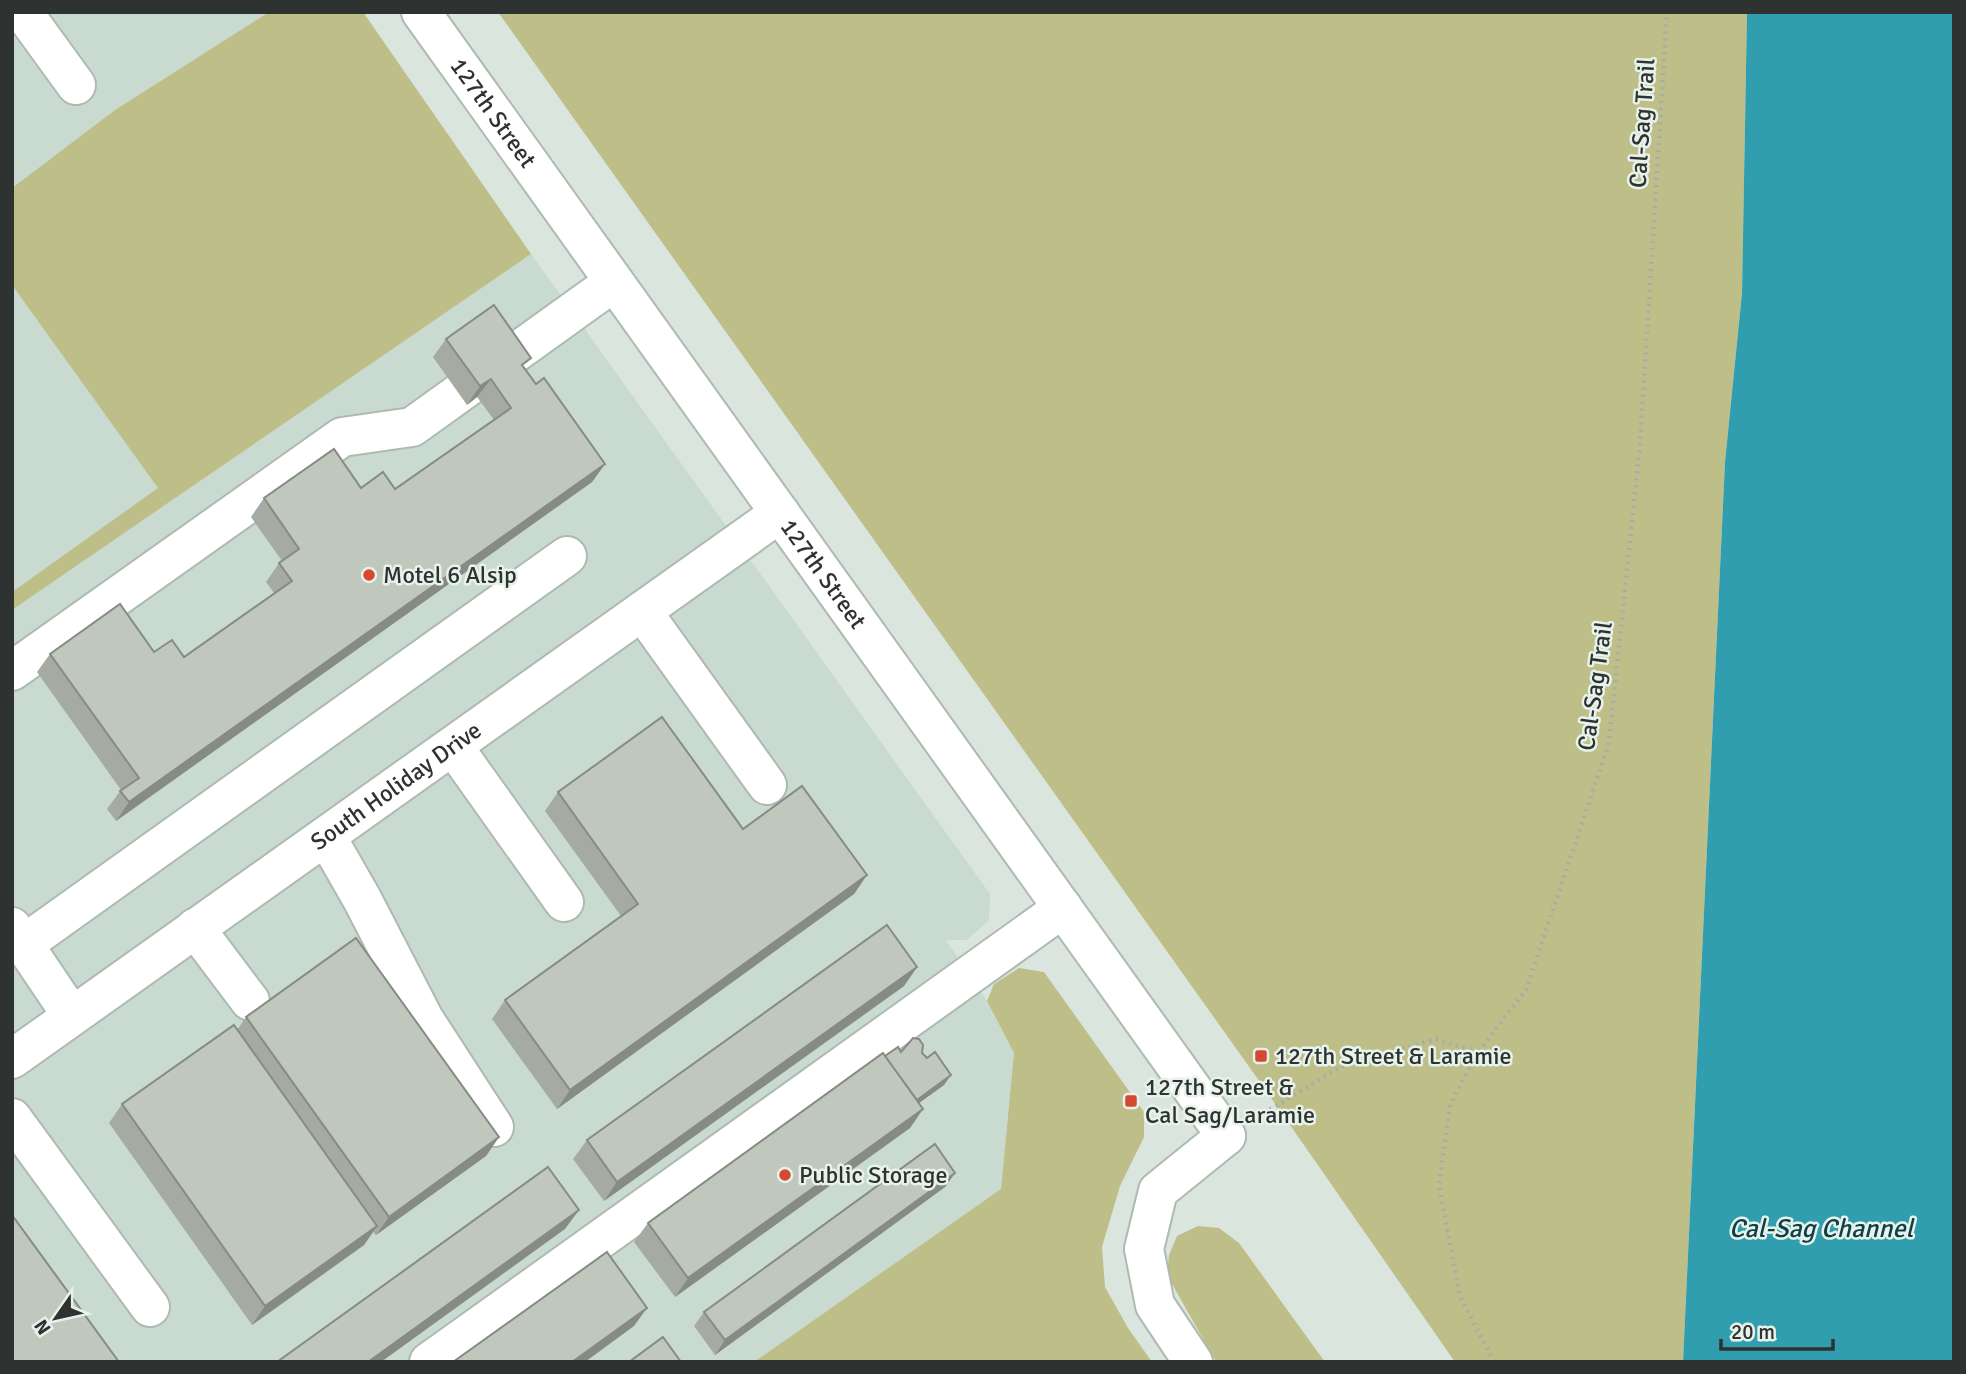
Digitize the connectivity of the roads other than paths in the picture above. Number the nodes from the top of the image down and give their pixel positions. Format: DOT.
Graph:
graph roads {
  1 [pos="23,12"];
  2 [pos="421,12"];
  3 [pos="76,85"];
  4 [pos="614,282"];
  5 [pos="780,513"];
  6 [pos="567,556"];
  7 [pos="642,611"];
  8 [pos="12,671"];
  9 [pos="453,746"];
  10 [pos="767,785"];
  11 [pos="326,835"];
  12 [pos="564,902"];
  13 [pos="1063,908"];
  14 [pos="195,928"];
  15 [pos="18,936"];
  16 [pos="250,1000"];
  17 [pos="72,1016"];
  18 [pos="12,1059"];
  19 [pos="12,1118"];
  20 [pos="494,1127"];
  21 [pos="150,1307"];
  22 [pos="429,1362"];
  23 [pos="1193,1362"];
  1 -- 3 [label="main road"];
  2 -- 4 [label="main road, 127th Street"];
  4 -- 5 [label="main road, 127th Street"];
  4 -- 8 [label="main road"];
  5 -- 7 [label="main road, South Holiday Drive"];
  5 -- 13 [label="main road, 127th Street"];
  6 -- 15 [label="main road"];
  7 -- 9 [label="main road, South Holiday Drive"];
  7 -- 10 [label="main road"];
  9 -- 11 [label="main road, South Holiday Drive"];
  9 -- 12 [label="main road"];
  11 -- 14 [label="main road, South Holiday Drive"];
  11 -- 20 [label="main road"];
  13 -- 22 [label="main road"];
  13 -- 23 [label="main road, 127th Street"];
  14 -- 16 [label="main road"];
  14 -- 17 [label="main road, South Holiday Drive"];
  15 -- 17 [label="main road"];
  17 -- 18 [label="main road, South Holiday Drive"];
  19 -- 21 [label="main road"];
}
